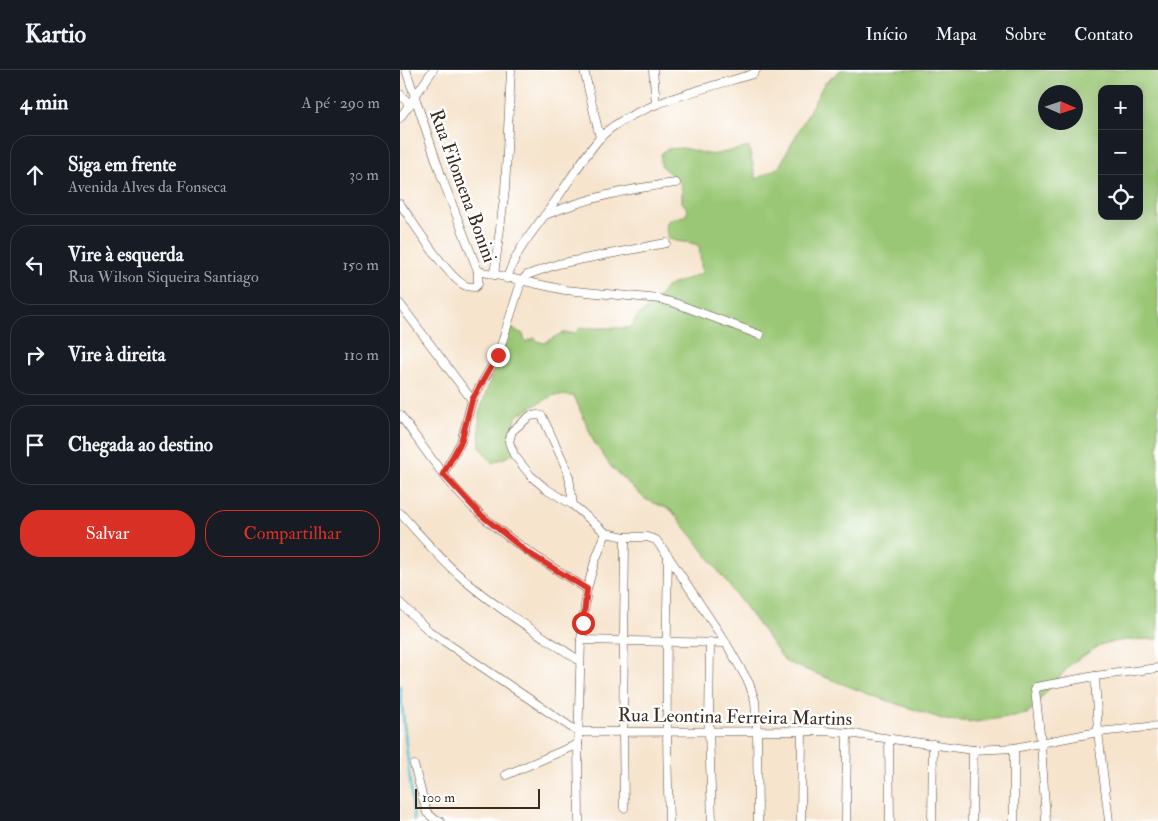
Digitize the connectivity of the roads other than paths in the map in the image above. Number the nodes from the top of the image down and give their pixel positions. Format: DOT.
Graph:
graph roads {
  1 [pos="406,70"];
  2 [pos="433,70"];
  3 [pos="511,70"];
  4 [pos="584,70"];
  5 [pos="653,70"];
  6 [pos="754,72"];
  7 [pos="400,94"];
  8 [pos="412,101"];
  9 [pos="656,104"];
  10 [pos="400,118"];
  11 [pos="600,138"];
  12 [pos="676,184"];
  13 [pos="400,204"];
  14 [pos="545,215"];
  15 [pos="666,243"];
  16 [pos="478,271"];
  17 [pos="494,275"];
  18 [pos="507,279"];
  19 [pos="521,282"];
  20 [pos="400,304"];
  21 [pos="760,335"];
  22 [pos="472,400"];
  23 [pos="400,415"];
  24 [pos="443,474"];
  25 [pos="573,505"];
  26 [pos="400,514"];
  27 [pos="606,532"];
  28 [pos="625,537"];
  29 [pos="668,556"];
  30 [pos="587,589"];
  31 [pos="400,603"];
  32 [pos="581,640"];
  33 [pos="623,641"];
  34 [pos="710,642"];
  35 [pos="666,643"];
  36 [pos="726,643"];
  37 [pos="580,661"];
  38 [pos="1158,668"];
  39 [pos="1095,676"];
  40 [pos="1158,726"];
  41 [pos="757,730"];
  42 [pos="710,731"];
  43 [pos="802,731"];
  44 [pos="578,732"];
  45 [pos="623,732"];
  46 [pos="666,732"];
  47 [pos="1098,732"];
  48 [pos="848,733"];
  49 [pos="889,739"];
  50 [pos="1041,743"];
  51 [pos="578,744"];
  52 [pos="933,744"];
  53 [pos="1014,748"];
  54 [pos="973,750"];
  55 [pos="414,765"];
  56 [pos="506,775"];
  57 [pos="624,808"];
  58 [pos="440,821"];
  59 [pos="580,821"];
  60 [pos="669,821"];
  61 [pos="712,821"];
  62 [pos="758,821"];
  63 [pos="801,821"];
  64 [pos="846,821"];
  65 [pos="890,821"];
  66 [pos="932,821"];
  67 [pos="972,821"];
  68 [pos="1014,821"];
  69 [pos="1046,821"];
  70 [pos="1109,821"];
  1 -- 8 [label="street, Rua Filomena Bonini"];
  2 -- 8 [label="street"];
  3 -- 17 [label="street"];
  4 -- 11 [label="street"];
  5 -- 9 [label="street"];
  6 -- 9 [label="street"];
  7 -- 8 [label="street"];
  8 -- 10 [label="street"];
  8 -- 16 [label="street, Rua Filomena Bonini"];
  9 -- 11 [label="street"];
  11 -- 14 [label="street"];
  12 -- 14 [label="street"];
  13 -- 16 [label="street, Rua Filomena Bonini"];
  14 -- 18 [label="street"];
  15 -- 19 [label="street"];
  16 -- 17 [label="street"];
  17 -- 18 [label="street"];
  18 -- 19 [label="street"];
  19 -- 21 [label="street"];
  19 -- 22 [label="street"];
  20 -- 22 [label="street"];
  22 -- 24 [label="street"];
  23 -- 24 [label="street"];
  24 -- 30 [label="street"];
  25 -- 25 [label="street"];
  25 -- 27 [label="street"];
  26 -- 37 [label="street"];
  27 -- 28 [label="street"];
  27 -- 30 [label="street"];
  28 -- 29 [label="street"];
  28 -- 33 [label="street"];
  29 -- 35 [label="street"];
  29 -- 36 [label="street"];
  30 -- 32 [label="street"];
  31 -- 44 [label="street"];
  32 -- 33 [label="street"];
  32 -- 37 [label="street"];
  33 -- 35 [label="street"];
  33 -- 45 [label="street"];
  34 -- 35 [label="street"];
  34 -- 36 [label="street"];
  34 -- 42 [label="street"];
  35 -- 46 [label="street"];
  36 -- 41 [label="street"];
  37 -- 44 [label="street"];
  38 -- 39 [label="street"];
  39 -- 47 [label="street"];
  39 -- 50 [label="street"];
  40 -- 47 [label="street, Rua Leontina Ferreira Martins"];
  41 -- 42 [label="street, Rua Leontina Ferreira Martins"];
  41 -- 43 [label="street, Rua Leontina Ferreira Martins"];
  41 -- 62 [label="street"];
  42 -- 46 [label="street, Rua Leontina Ferreira Martins"];
  42 -- 61 [label="street"];
  43 -- 48 [label="street, Rua Leontina Ferreira Martins"];
  43 -- 63 [label="street"];
  44 -- 45 [label="street, Rua Leontina Ferreira Martins"];
  44 -- 51 [label="street"];
  45 -- 46 [label="street, Rua Leontina Ferreira Martins"];
  45 -- 57 [label="street"];
  46 -- 60 [label="street"];
  47 -- 50 [label="street, Rua Leontina Ferreira Martins"];
  47 -- 70 [label="street"];
  48 -- 49 [label="street, Rua Leontina Ferreira Martins"];
  48 -- 64 [label="street"];
  49 -- 52 [label="street, Rua Leontina Ferreira Martins"];
  49 -- 65 [label="street"];
  50 -- 53 [label="street, Rua Leontina Ferreira Martins"];
  50 -- 69 [label="street"];
  51 -- 56 [label="street"];
  51 -- 59 [label="street"];
  52 -- 54 [label="street, Rua Leontina Ferreira Martins"];
  52 -- 66 [label="street"];
  53 -- 54 [label="street, Rua Leontina Ferreira Martins"];
  53 -- 68 [label="street"];
  54 -- 67 [label="street"];
  55 -- 58 [label="street"];
}
